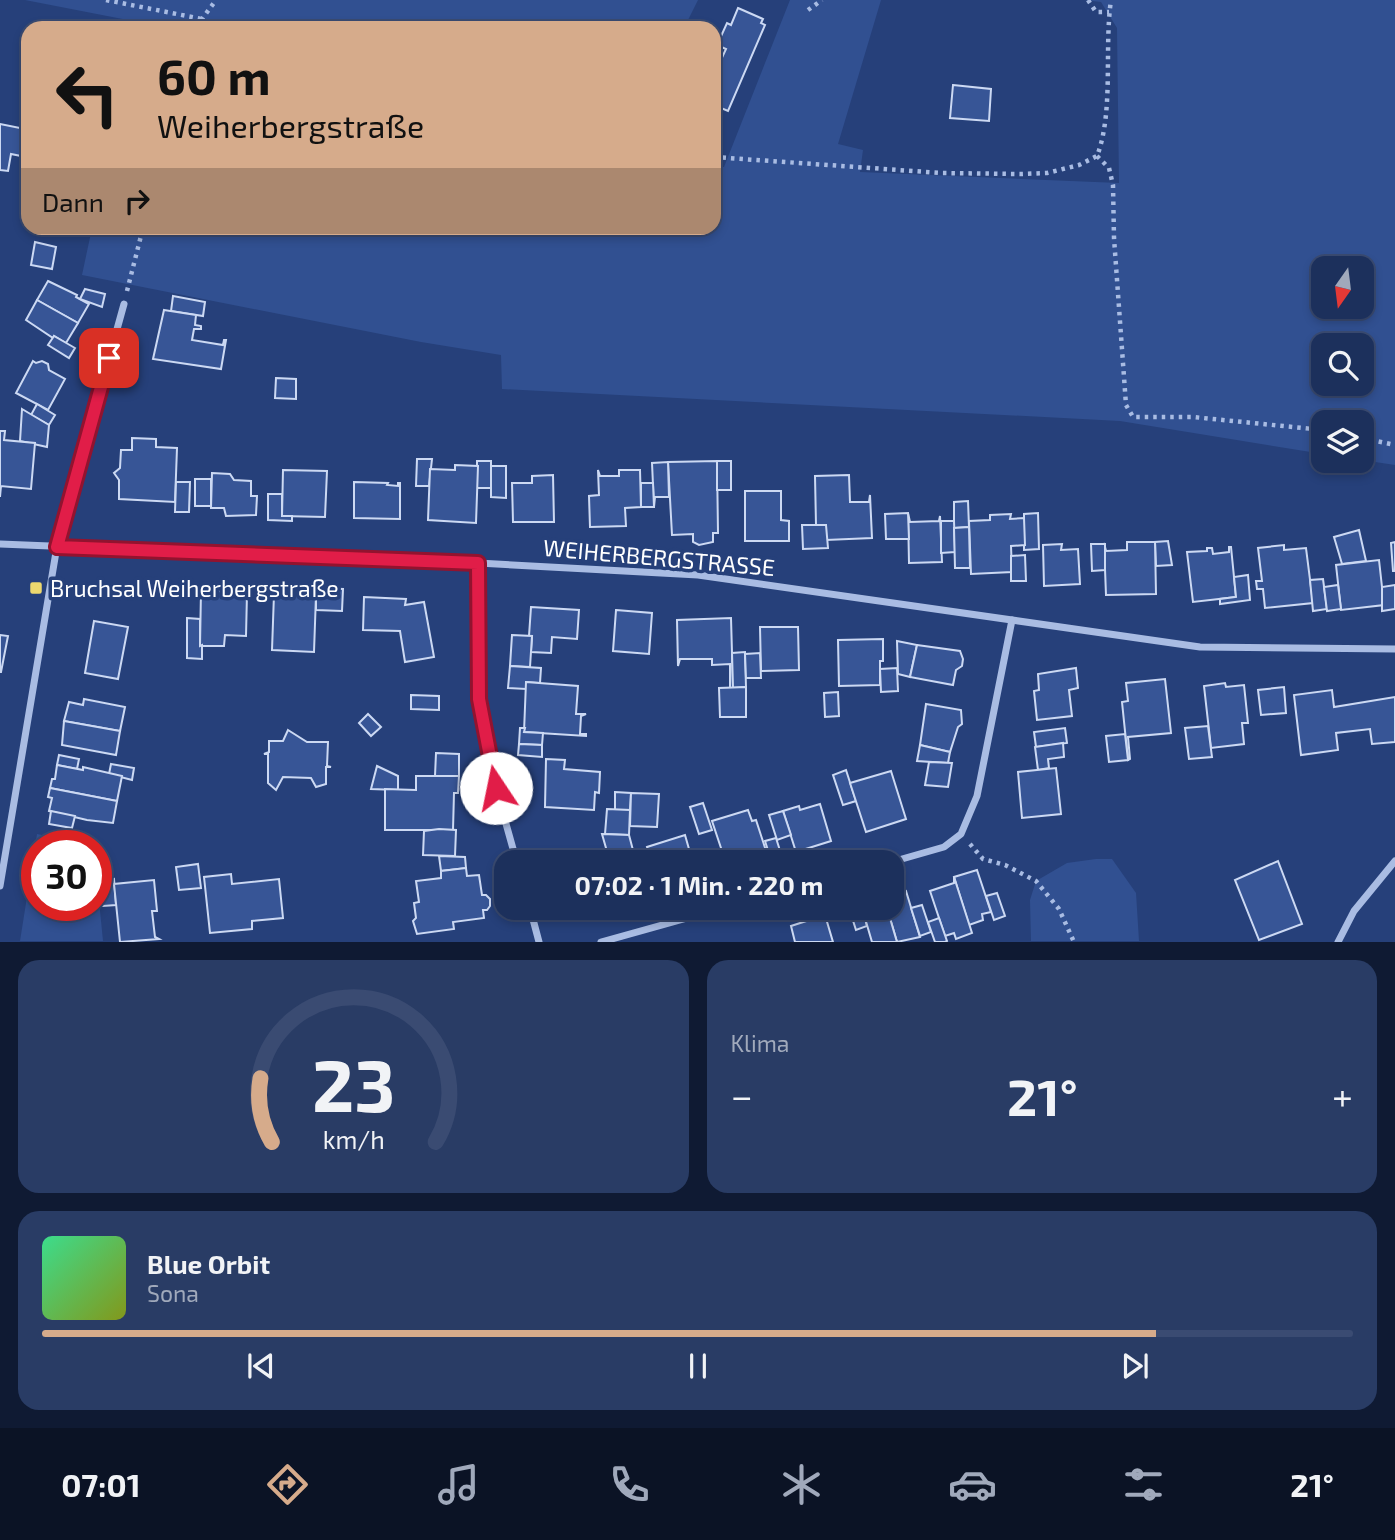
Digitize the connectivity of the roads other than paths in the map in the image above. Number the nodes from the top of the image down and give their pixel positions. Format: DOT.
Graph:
graph roads {
  1 [pos="124,303"];
  2 [pos="0,544"];
  3 [pos="57,547"];
  4 [pos="478,563"];
  5 [pos="1012,620"];
  6 [pos="1395,649"];
  7 [pos="513,850"];
  8 [pos="904,858"];
  9 [pos="1395,861"];
  10 [pos="0,886"];
  11 [pos="533,920"];
  12 [pos="680,920"];
  13 [pos="539,942"];
  14 [pos="601,942"];
  15 [pos="1338,942"];
  1 -- 3 [label="street"];
  2 -- 3 [label="street, WEIHERBERGSTRASSE"];
  3 -- 4 [label="street, WEIHERBERGSTRASSE"];
  3 -- 10 [label="street"];
  4 -- 5 [label="street, WEIHERBERGSTRASSE"];
  4 -- 7 [label="street"];
  5 -- 6 [label="street, WEIHERBERGSTRASSE"];
  5 -- 8 [label="street"];
  9 -- 15 [label="street"];
  11 -- 13 [label="street"];
  12 -- 14 [label="street"];
}
